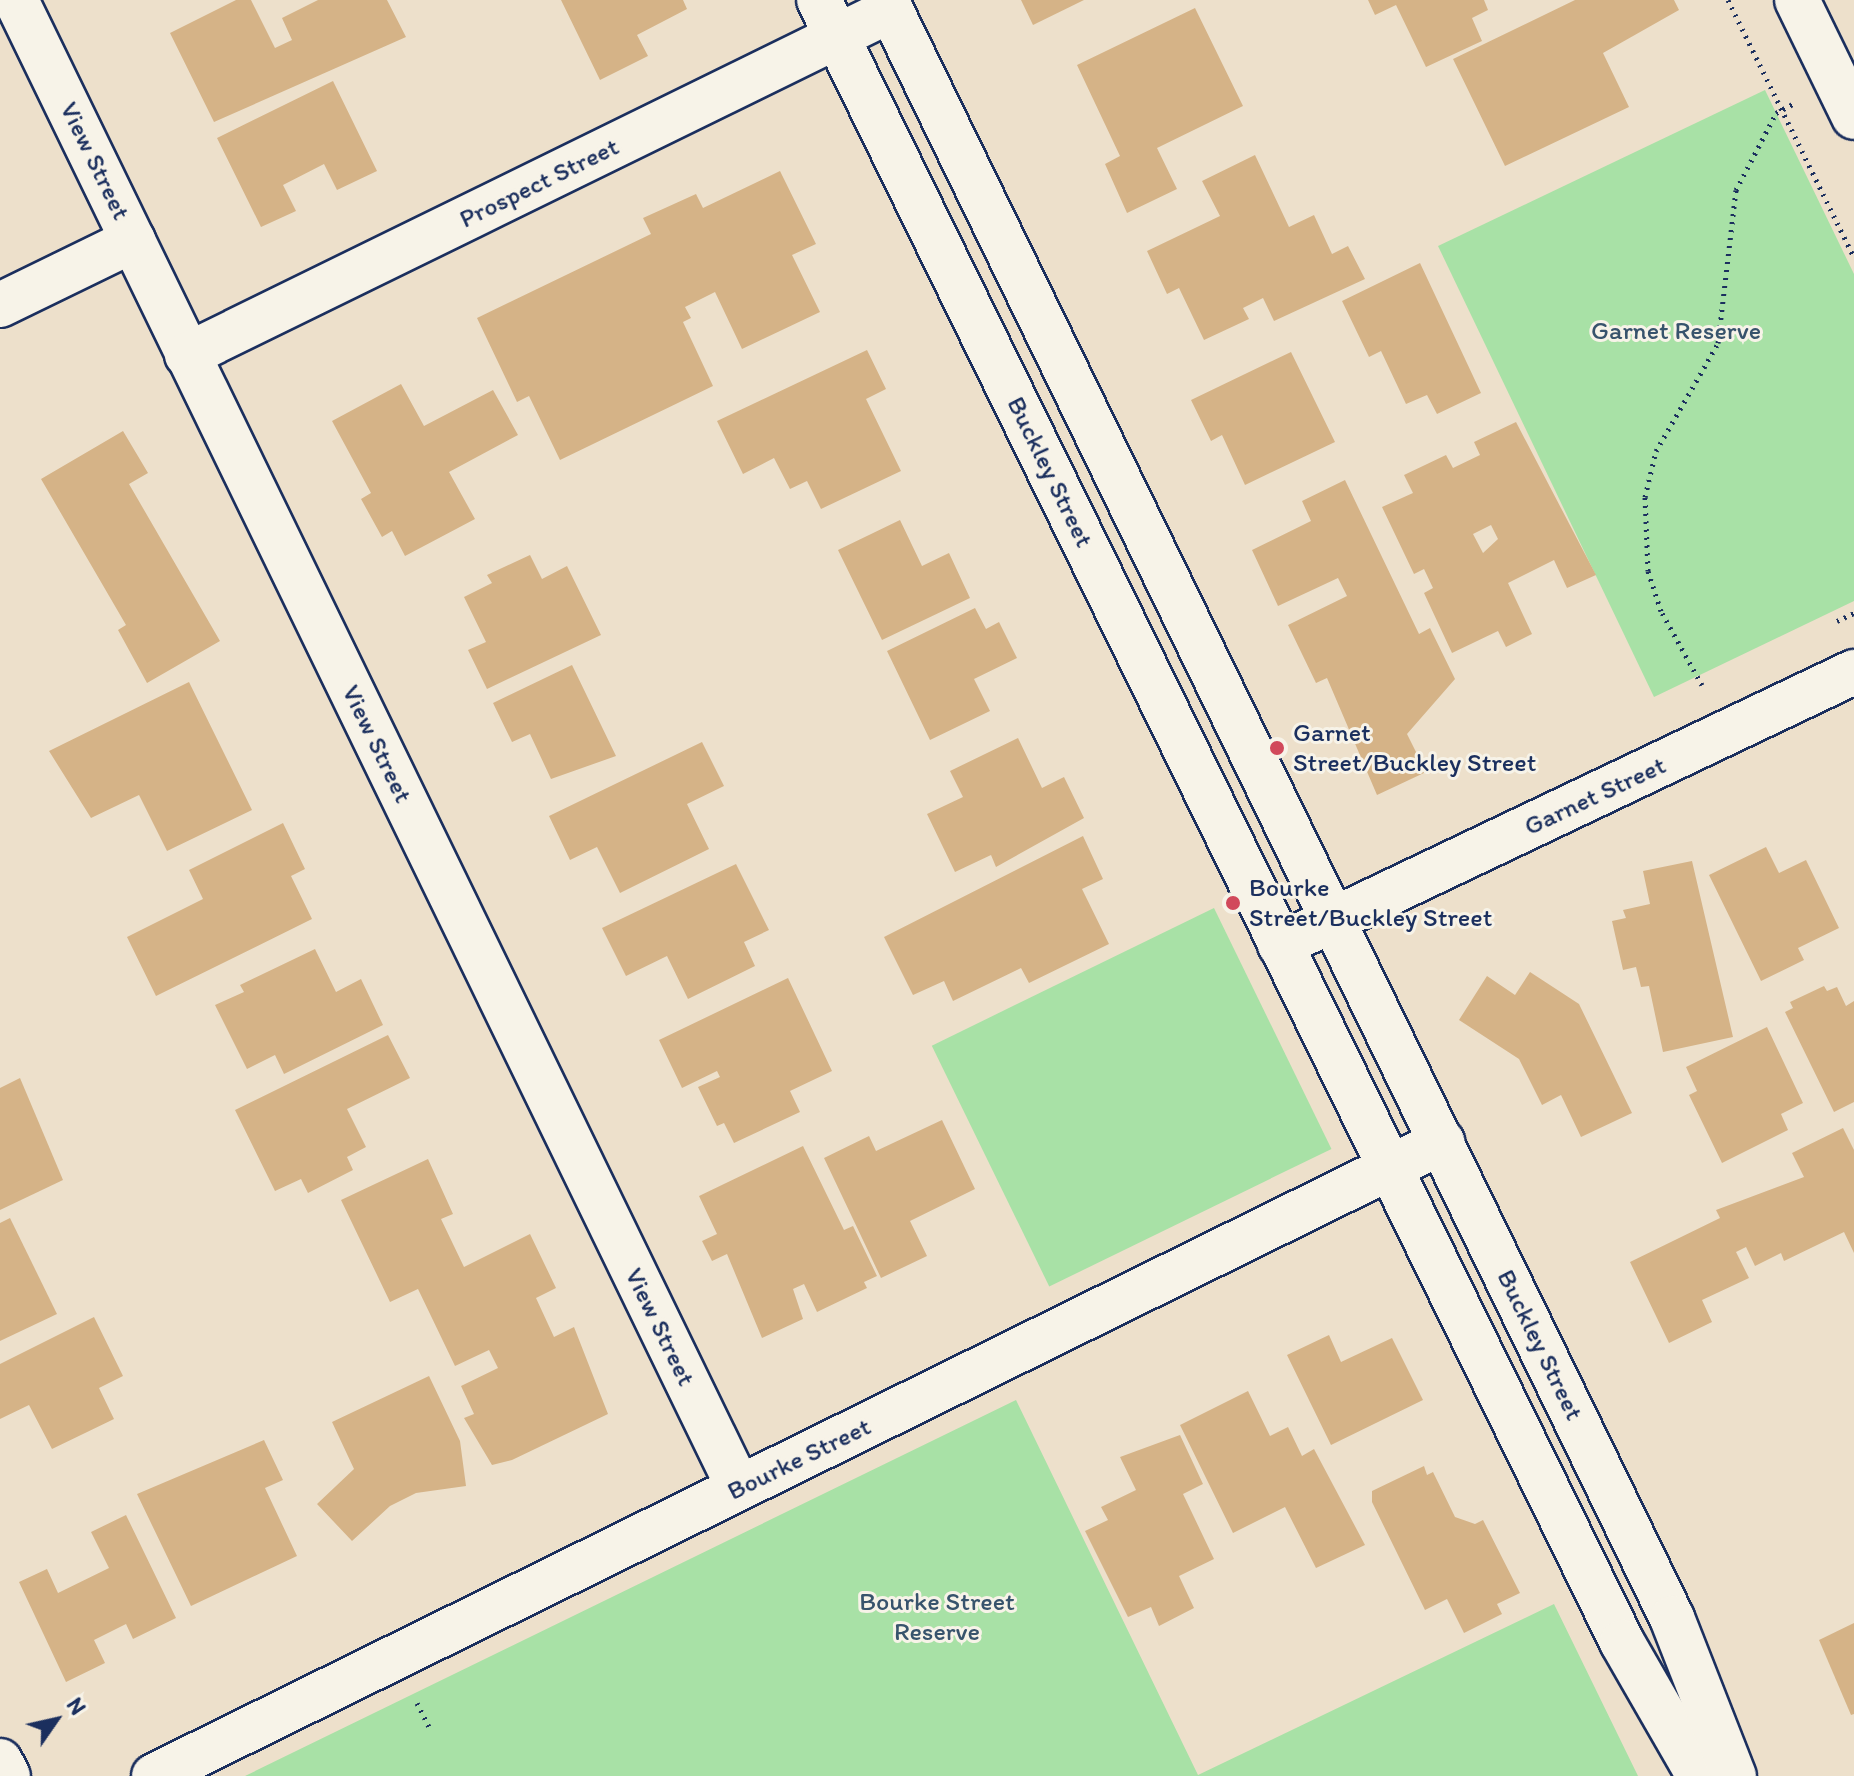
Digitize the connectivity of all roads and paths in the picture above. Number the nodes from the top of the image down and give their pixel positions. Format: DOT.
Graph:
graph roads {
  1 [pos="16,0"];
  2 [pos="1728,0"];
  3 [pos="1797,0"];
  4 [pos="888,5"];
  5 [pos="828,18"];
  6 [pos="1846,99"];
  7 [pos="1782,110"];
  8 [pos="133,240"];
  9 [pos="1854,257"];
  10 [pos="0,305"];
  11 [pos="187,355"];
  12 [pos="1854,613"];
  13 [pos="1826,626"];
  14 [pos="1854,672"];
  15 [pos="1712,680"];
  16 [pos="1335,918"];
  17 [pos="1280,945"];
  18 [pos="1442,1142"];
  19 [pos="1389,1168"];
  20 [pos="739,1488"];
  21 [pos="409,1687"];
  22 [pos="429,1727"];
  23 [pos="0,1761"];
  24 [pos="8,1776"];
  25 [pos="154,1776"];
  26 [pos="1699,1776"];
  27 [pos="1734,1776"];
  1 -- 8 [label="street, View Street"];
  2 -- 7 [label="path"];
  3 -- 6 [label="street"];
  4 -- 5 [label="street, Prospect Street"];
  4 -- 16 [label="street, Buckley Street"];
  5 -- 11 [label="street, Prospect Street"];
  5 -- 17 [label="street, Buckley Street"];
  6 -- 7 [label="path"];
  7 -- 9 [label="path"];
  7 -- 15 [label="path"];
  8 -- 10 [label="street"];
  8 -- 11 [label="street, View Street"];
  11 -- 20 [label="street, View Street"];
  12 -- 13 [label="path"];
  14 -- 16 [label="street, Garnet Street"];
  16 -- 17 [label="street"];
  16 -- 18 [label="street, Buckley Street"];
  17 -- 19 [label="street, Buckley Street"];
  18 -- 19 [label="street, Bourke Street"];
  18 -- 27 [label="street, Buckley Street"];
  19 -- 20 [label="street, Bourke Street"];
  19 -- 26 [label="street, Buckley Street"];
  20 -- 25 [label="street, Bourke Street"];
  21 -- 22 [label="path"];
  23 -- 24 [label="street"];
}
